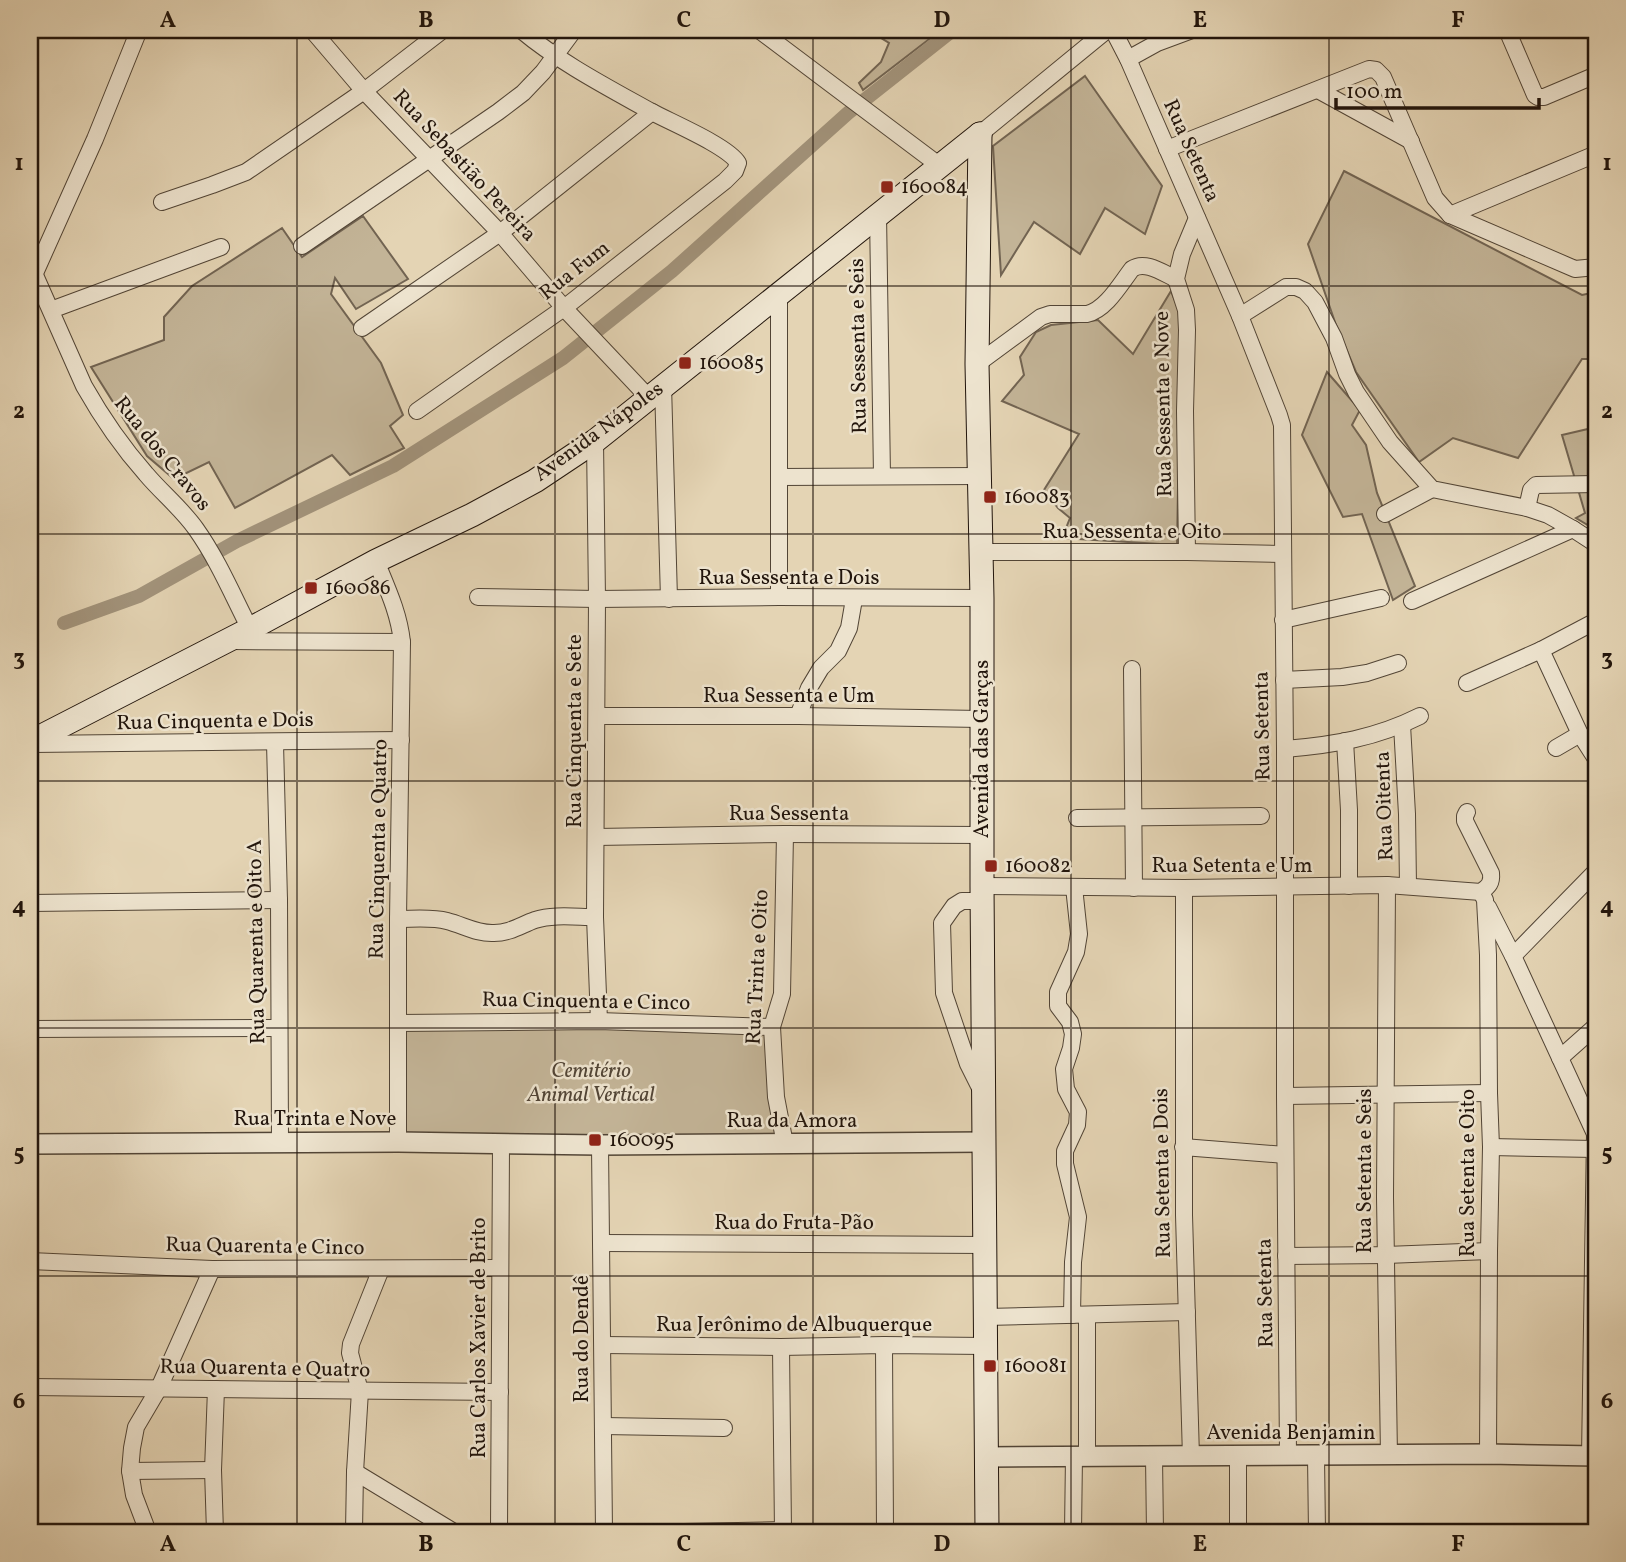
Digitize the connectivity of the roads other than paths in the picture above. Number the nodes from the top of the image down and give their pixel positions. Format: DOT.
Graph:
graph roads {
  1 [pos="139,30"];
  2 [pos="312,30"];
  3 [pos="443,30"];
  4 [pos="521,30"];
  5 [pos="574,30"];
  6 [pos="759,30"];
  7 [pos="1107,30"];
  8 [pos="1113,30"];
  9 [pos="1192,30"];
  10 [pos="1507,30"];
  11 [pos="1159,37"];
  12 [pos="555,55"];
  13 [pos="1128,59"];
  14 [pos="1596,75"];
  15 [pos="1318,90"];
  16 [pos="364,91"];
  17 [pos="652,112"];
  18 [pos="980,134"];
  19 [pos="1410,141"];
  20 [pos="1167,149"];
  21 [pos="1596,154"];
  22 [pos="430,159"];
  23 [pos="940,166"];
  24 [pos="162,202"];
  25 [pos="878,214"];
  26 [pos="1450,215"];
  27 [pos="1197,218"];
  28 [pos="500,233"];
  29 [pos="302,246"];
  30 [pos="221,247"];
  31 [pos="1596,267"];
  32 [pos="32,268"];
  33 [pos="1176,279"];
  34 [pos="30,289"];
  35 [pos="779,292"];
  36 [pos="564,308"];
  37 [pos="51,310"];
  38 [pos="1240,316"];
  39 [pos="362,328"];
  40 [pos="977,364"];
  41 [pos="656,391"];
  42 [pos="417,411"];
  43 [pos="595,441"];
  44 [pos="882,476"];
  45 [pos="981,476"];
  46 [pos="779,477"];
  47 [pos="1596,484"];
  48 [pos="1432,489"];
  49 [pos="1527,508"];
  50 [pos="1385,514"];
  51 [pos="1573,528"];
  52 [pos="1596,544"];
  53 [pos="981,552"];
  54 [pos="1187,552"];
  55 [pos="1282,554"];
  56 [pos="376,561"];
  57 [pos="478,597"];
  58 [pos="779,597"];
  59 [pos="1381,597"];
  60 [pos="855,598"];
  61 [pos="982,598"];
  62 [pos="597,599"];
  63 [pos="669,599"];
  64 [pos="1412,601"];
  65 [pos="1283,620"];
  66 [pos="1596,621"];
  67 [pos="250,629"];
  68 [pos="225,642"];
  69 [pos="402,642"];
  70 [pos="1541,650"];
  71 [pos="1398,663"];
  72 [pos="1132,669"];
  73 [pos="1284,680"];
  74 [pos="1467,683"];
  75 [pos="597,716"];
  76 [pos="799,716"];
  77 [pos="1420,716"];
  78 [pos="981,719"];
  79 [pos="1402,725"];
  80 [pos="1580,734"];
  81 [pos="401,740"];
  82 [pos="1345,741"];
  83 [pos="30,743"];
  84 [pos="275,743"];
  85 [pos="1556,748"];
  86 [pos="1285,749"];
  87 [pos="1596,759"];
  88 [pos="1467,812"];
  89 [pos="1261,816"];
  90 [pos="1133,817"];
  91 [pos="1077,818"];
  92 [pos="785,834"];
  93 [pos="982,835"];
  94 [pos="596,837"];
  95 [pos="1596,871"];
  96 [pos="1387,885"];
  97 [pos="1349,886"];
  98 [pos="1408,886"];
  99 [pos="1074,887"];
  100 [pos="1285,887"];
  101 [pos="1134,888"];
  102 [pos="1184,888"];
  103 [pos="982,894"];
  104 [pos="1483,896"];
  105 [pos="279,900"];
  106 [pos="30,903"];
  107 [pos="595,917"];
  108 [pos="398,919"];
  109 [pos="1513,956"];
  110 [pos="599,1021"];
  111 [pos="399,1023"];
  112 [pos="1596,1026"];
  113 [pos="772,1027"];
  114 [pos="279,1028"];
  115 [pos="30,1029"];
  116 [pos="1560,1058"];
  117 [pos="1489,1093"];
  118 [pos="1385,1094"];
  119 [pos="984,1096"];
  120 [pos="1285,1096"];
  121 [pos="1596,1140"];
  122 [pos="281,1142"];
  123 [pos="398,1142"];
  124 [pos="984,1142"];
  125 [pos="30,1144"];
  126 [pos="501,1144"];
  127 [pos="785,1144"];
  128 [pos="600,1145"];
  129 [pos="1183,1147"];
  130 [pos="1491,1147"];
  131 [pos="1285,1155"];
  132 [pos="602,1243"];
  133 [pos="986,1245"];
  134 [pos="1489,1251"];
  135 [pos="1386,1255"];
  136 [pos="1286,1256"];
  137 [pos="30,1261"];
  138 [pos="500,1268"];
  139 [pos="212,1269"];
  140 [pos="381,1269"];
  141 [pos="1187,1312"];
  142 [pos="1079,1315"];
  143 [pos="986,1317"];
  144 [pos="603,1345"];
  145 [pos="884,1345"];
  146 [pos="986,1346"];
  147 [pos="780,1347"];
  148 [pos="30,1387"];
  149 [pos="159,1388"];
  150 [pos="216,1389"];
  151 [pos="359,1391"];
  152 [pos="500,1392"];
  153 [pos="603,1426"];
  154 [pos="724,1428"];
  155 [pos="1489,1454"];
  156 [pos="1238,1456"];
  157 [pos="1288,1456"];
  158 [pos="1317,1456"];
  159 [pos="1389,1456"];
  160 [pos="1593,1456"];
  161 [pos="986,1457"];
  162 [pos="1080,1457"];
  163 [pos="1154,1457"];
  164 [pos="1191,1457"];
  165 [pos="213,1470"];
  166 [pos="130,1471"];
  167 [pos="355,1472"];
  168 [pos="783,1531"];
  169 [pos="148,1532"];
  170 [pos="215,1532"];
  171 [pos="354,1532"];
  172 [pos="454,1532"];
  173 [pos="499,1532"];
  174 [pos="604,1532"];
  175 [pos="684,1532"];
  176 [pos="886,1532"];
  177 [pos="987,1532"];
  178 [pos="1073,1532"];
  179 [pos="1155,1532"];
  180 [pos="1238,1532"];
  181 [pos="1317,1532"];
  1 -- 32 [label="street"];
  2 -- 16 [label="street, Rua Sebastião Pereira"];
  3 -- 16 [label="street"];
  4 -- 12 [label="street"];
  5 -- 12 [label="street"];
  6 -- 23 [label="street"];
  7 -- 18 [label="street, Avenida Nápoles"];
  8 -- 13 [label="street, Rua Setenta"];
  9 -- 11 [label="street"];
  10 -- 14 [label="street"];
  11 -- 13 [label="street"];
  12 -- 17 [label="street"];
  12 -- 22 [label="street"];
  13 -- 20 [label="street, Rua Setenta"];
  15 -- 19 [label="street"];
  15 -- 19 [label="street"];
  15 -- 20 [label="street"];
  16 -- 22 [label="street, Rua Sebastião Pereira"];
  16 -- 24 [label="street"];
  17 -- 28 [label="street"];
  17 -- 36 [label="street, Rua Fum"];
  18 -- 23 [label="main road, Avenida Nápoles"];
  18 -- 40 [label="main road, Avenida das Garças"];
  19 -- 26 [label="street"];
  20 -- 27 [label="street, Rua Setenta"];
  21 -- 26 [label="street"];
  22 -- 28 [label="street, Rua Sebastião Pereira"];
  22 -- 29 [label="street"];
  23 -- 25 [label="main road, Avenida Nápoles"];
  25 -- 35 [label="main road, Avenida Nápoles"];
  25 -- 44 [label="street, Rua Sessenta e Seis"];
  26 -- 31 [label="street"];
  27 -- 33 [label="street"];
  27 -- 38 [label="street, Rua Setenta"];
  28 -- 36 [label="street, Rua Sebastião Pereira"];
  28 -- 39 [label="street"];
  30 -- 37 [label="street"];
  32 -- 34 [label="street"];
  32 -- 37 [label="street, Rua dos Cravos"];
  33 -- 40 [label="street"];
  33 -- 54 [label="street, Rua Sessenta e Nove"];
  35 -- 41 [label="main road, Avenida Nápoles"];
  35 -- 46 [label="street"];
  36 -- 41 [label="street, Rua Sebastião Pereira"];
  36 -- 42 [label="street, Rua Fum"];
  37 -- 67 [label="street, Rua dos Cravos"];
  38 -- 48 [label="street"];
  38 -- 55 [label="street, Rua Setenta"];
  40 -- 45 [label="main road, Avenida das Garças"];
  41 -- 43 [label="main road, Avenida Nápoles"];
  41 -- 63 [label="street"];
  43 -- 56 [label="main road, Avenida Nápoles"];
  43 -- 62 [label="street, Rua Cinquenta e Sete"];
  44 -- 45 [label="street"];
  44 -- 46 [label="street"];
  45 -- 53 [label="main road, Avenida das Garças"];
  46 -- 58 [label="street"];
  47 -- 49 [label="street"];
  48 -- 49 [label="street"];
  48 -- 50 [label="street"];
  49 -- 51 [label="street"];
  51 -- 52 [label="street"];
  51 -- 64 [label="street"];
  53 -- 54 [label="street, Rua Sessenta e Oito"];
  53 -- 61 [label="main road, Avenida das Garças"];
  54 -- 55 [label="street, Rua Sessenta e Oito"];
  55 -- 65 [label="street, Rua Setenta"];
  56 -- 67 [label="main road, Avenida Nápoles"];
  56 -- 69 [label="street, Rua Cinquenta e Quatro"];
  57 -- 62 [label="street, Rua Sessenta e Dois"];
  58 -- 60 [label="street, Rua Sessenta e Dois"];
  58 -- 63 [label="street, Rua Sessenta e Dois"];
  59 -- 65 [label="street"];
  60 -- 61 [label="street, Rua Sessenta e Dois"];
  60 -- 76 [label="street"];
  61 -- 78 [label="main road, Avenida das Garças"];
  62 -- 63 [label="street, Rua Sessenta e Dois"];
  62 -- 75 [label="street, Rua Cinquenta e Sete"];
  65 -- 73 [label="street, Rua Setenta"];
  66 -- 70 [label="street"];
  67 -- 68 [label="main road, Avenida Nápoles"];
  68 -- 69 [label="street"];
  68 -- 83 [label="main road, Avenida Nápoles"];
  69 -- 81 [label="street, Rua Cinquenta e Quatro"];
  70 -- 74 [label="street"];
  70 -- 80 [label="street"];
  71 -- 73 [label="street"];
  72 -- 90 [label="street"];
  73 -- 86 [label="street, Rua Setenta"];
  75 -- 76 [label="street, Rua Sessenta e Um"];
  75 -- 94 [label="street, Rua Cinquenta e Sete"];
  76 -- 78 [label="street, Rua Sessenta e Um"];
  77 -- 79 [label="street"];
  78 -- 93 [label="main road, Avenida das Garças"];
  79 -- 82 [label="street"];
  79 -- 98 [label="street, Rua Oitenta"];
  80 -- 85 [label="street"];
  80 -- 87 [label="street"];
  81 -- 84 [label="street, Rua Cinquenta e Dois"];
  81 -- 108 [label="street, Rua Cinquenta e Quatro"];
  82 -- 86 [label="street"];
  82 -- 97 [label="street"];
  83 -- 84 [label="street, Rua Cinquenta e Dois"];
  84 -- 105 [label="street, Rua Quarenta e Oito A"];
  86 -- 100 [label="street, Rua Setenta"];
  88 -- 104 [label="street, Rua Setenta e Oito"];
  89 -- 90 [label="street"];
  90 -- 91 [label="street"];
  90 -- 101 [label="street"];
  92 -- 93 [label="street, Rua Sessenta"];
  92 -- 94 [label="street, Rua Sessenta"];
  92 -- 113 [label="street, Rua Trinta e Oito"];
  93 -- 103 [label="main road, Avenida das Garças"];
  94 -- 107 [label="street, Rua Cinquenta e Sete"];
  95 -- 109 [label="street"];
  96 -- 97 [label="street, Rua Setenta e Um"];
  96 -- 98 [label="street, Rua Setenta e Um"];
  96 -- 118 [label="street, Rua Setenta e Seis"];
  97 -- 100 [label="street, Rua Setenta e Um"];
  98 -- 104 [label="street, Rua Setenta e Um"];
  99 -- 101 [label="street, Rua Setenta e Um"];
  99 -- 103 [label="street, Rua Setenta e Um"];
  99 -- 142 [label="street"];
  100 -- 102 [label="street, Rua Setenta e Um"];
  100 -- 120 [label="street, Rua Setenta"];
  101 -- 102 [label="street, Rua Setenta e Um"];
  102 -- 129 [label="street, Rua Setenta e Dois"];
  103 -- 119 [label="main road, Avenida das Garças"];
  103 -- 119 [label="street, Rua Setenta e Um"];
  104 -- 109 [label="street"];
  104 -- 117 [label="street, Rua Setenta e Oito"];
  105 -- 106 [label="street"];
  105 -- 114 [label="street, Rua Quarenta e Oito A"];
  107 -- 108 [label="street"];
  107 -- 110 [label="street, Rua Cinquenta e Sete"];
  108 -- 111 [label="street, Rua Cinquenta e Quatro"];
  109 -- 116 [label="street"];
  110 -- 111 [label="street, Rua Cinquenta e Cinco"];
  110 -- 113 [label="street, Rua Cinquenta e Cinco"];
  111 -- 123 [label="street, Rua Cinquenta e Quatro"];
  112 -- 116 [label="street"];
  113 -- 127 [label="street, Rua Trinta e Oito"];
  114 -- 115 [label="street"];
  114 -- 122 [label="street, Rua Quarenta e Oito A"];
  116 -- 121 [label="street"];
  117 -- 118 [label="street"];
  117 -- 130 [label="street, Rua Setenta e Oito"];
  118 -- 120 [label="street"];
  118 -- 135 [label="street, Rua Setenta e Seis"];
  119 -- 124 [label="main road, Avenida das Garças"];
  120 -- 131 [label="street, Rua Setenta"];
  121 -- 130 [label="street"];
  121 -- 160 [label="street"];
  122 -- 123 [label="street, Rua Trinta e Nove"];
  122 -- 125 [label="street, Rua Trinta e Nove"];
  123 -- 126 [label="street, Rua Trinta e Nove"];
  124 -- 127 [label="street, Rua da Amora"];
  124 -- 133 [label="main road, Avenida das Garças"];
  126 -- 128 [label="street, Rua Trinta e Nove"];
  126 -- 138 [label="street, Rua Carlos Xavier de Brito"];
  127 -- 128 [label="street, Rua da Amora"];
  128 -- 132 [label="street, Rua do Dendê"];
  129 -- 131 [label="street"];
  129 -- 141 [label="street, Rua Setenta e Dois"];
  130 -- 134 [label="street, Rua Setenta e Oito"];
  131 -- 136 [label="street, Rua Setenta"];
  132 -- 133 [label="street, Rua do Fruta-Pão"];
  132 -- 144 [label="street, Rua do Dendê"];
  133 -- 143 [label="main road, Avenida das Garças"];
  134 -- 135 [label="street"];
  134 -- 155 [label="street, Rua Setenta e Oito"];
  135 -- 136 [label="street"];
  135 -- 159 [label="street, Rua Setenta e Seis"];
  136 -- 157 [label="street, Rua Setenta"];
  137 -- 139 [label="street, Rua Quarenta e Cinco"];
  138 -- 140 [label="street, Rua Quarenta e Cinco"];
  138 -- 152 [label="street, Rua Carlos Xavier de Brito"];
  139 -- 140 [label="street, Rua Quarenta e Cinco"];
  139 -- 149 [label="street"];
  140 -- 151 [label="street"];
  141 -- 142 [label="street"];
  141 -- 164 [label="street, Rua Setenta e Dois"];
  142 -- 143 [label="street"];
  142 -- 162 [label="street"];
  143 -- 146 [label="main road, Avenida das Garças"];
  144 -- 147 [label="street, Rua Jerônimo de Albuquerque"];
  144 -- 153 [label="street, Rua do Dendê"];
  145 -- 146 [label="street, Rua Jerônimo de Albuquerque"];
  145 -- 147 [label="street, Rua Jerônimo de Albuquerque"];
  145 -- 176 [label="street"];
  146 -- 161 [label="main road, Avenida das Garças"];
  147 -- 168 [label="street"];
  148 -- 149 [label="street, Rua Quarenta e Quatro"];
  149 -- 150 [label="street, Rua Quarenta e Quatro"];
  149 -- 166 [label="street"];
  150 -- 151 [label="street, Rua Quarenta e Quatro"];
  150 -- 165 [label="street"];
  151 -- 152 [label="street, Rua Quarenta e Quatro"];
  151 -- 167 [label="street"];
  152 -- 173 [label="street, Rua Carlos Xavier de Brito"];
  153 -- 154 [label="street"];
  153 -- 174 [label="street, Rua do Dendê"];
  155 -- 159 [label="street, Avenida Benjamin"];
  155 -- 160 [label="street, Avenida Benjamin"];
  156 -- 157 [label="street, Avenida Benjamin"];
  156 -- 164 [label="street, Avenida Benjamin"];
  156 -- 180 [label="street"];
  157 -- 158 [label="street, Avenida Benjamin"];
  158 -- 159 [label="street, Avenida Benjamin"];
  158 -- 181 [label="street"];
  161 -- 162 [label="street, Avenida Benjamin"];
  161 -- 177 [label="main road, Avenida das Garças"];
  162 -- 163 [label="street, Avenida Benjamin"];
  162 -- 178 [label="street"];
  163 -- 164 [label="street, Avenida Benjamin"];
  163 -- 179 [label="street"];
  165 -- 166 [label="street"];
  165 -- 170 [label="street"];
  166 -- 169 [label="street"];
  167 -- 171 [label="street"];
  167 -- 172 [label="street"];
  168 -- 175 [label="street"];
}
